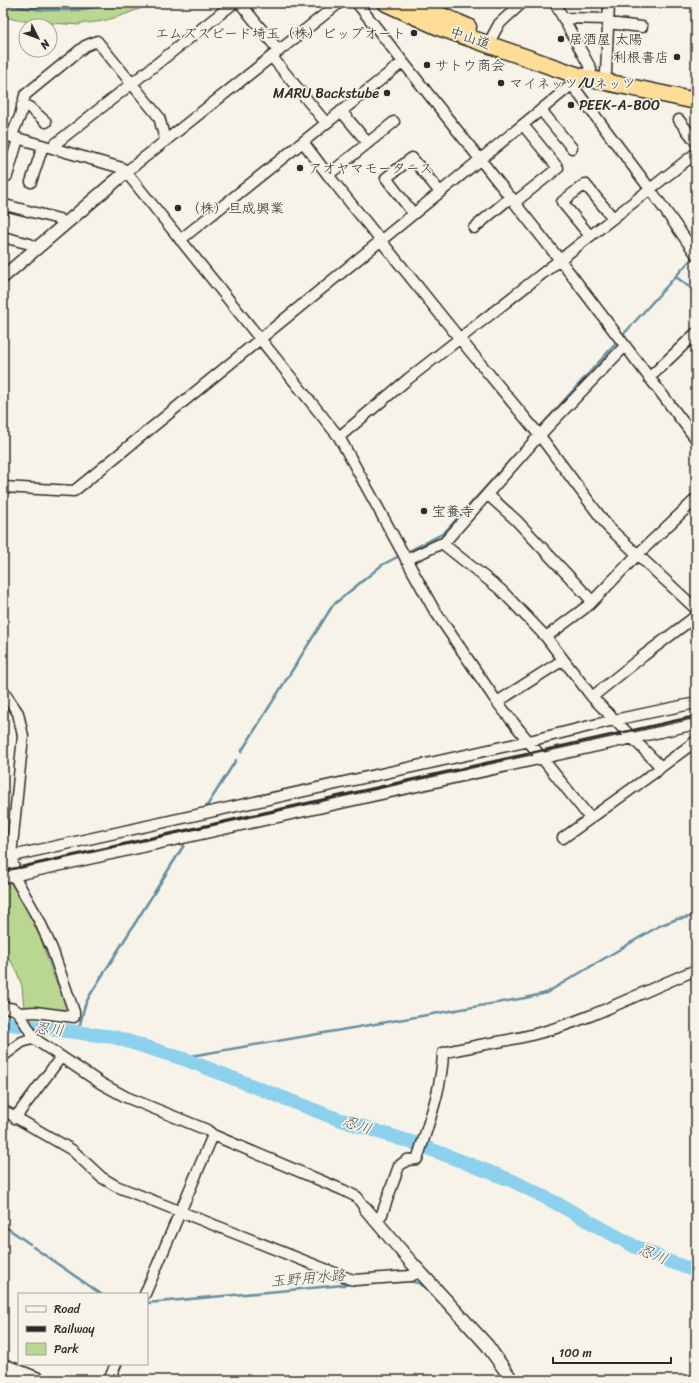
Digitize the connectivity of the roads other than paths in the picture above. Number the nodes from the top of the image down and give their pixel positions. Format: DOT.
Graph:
graph roads {
  1 [pos="234,3"];
  2 [pos="240,3"];
  3 [pos="339,3"];
  4 [pos="357,3"];
  5 [pos="386,3"];
  6 [pos="412,3"];
  7 [pos="522,3"];
  8 [pos="554,3"];
  9 [pos="609,3"];
  10 [pos="563,18"];
  11 [pos="608,21"];
  12 [pos="642,27"];
  13 [pos="492,37"];
  14 [pos="276,54"];
  15 [pos="403,62"];
  16 [pos="586,76"];
  17 [pos="132,83"];
  18 [pos="696,92"];
  19 [pos="22,106"];
  20 [pos="541,110"];
  21 [pos="341,111"];
  22 [pos="680,120"];
  23 [pos="46,122"];
  24 [pos="394,122"];
  25 [pos="326,123"];
  26 [pos="523,125"];
  27 [pos="8,137"];
  28 [pos="167,140"];
  29 [pos="303,142"];
  30 [pos="696,142"];
  31 [pos="368,143"];
  32 [pos="42,146"];
  33 [pos="53,148"];
  34 [pos="572,148"];
  35 [pos="696,153"];
  36 [pos="480,158"];
  37 [pos="126,172"];
  38 [pos="328,175"];
  39 [pos="7,176"];
  40 [pos="31,182"];
  41 [pos="650,189"];
  42 [pos="439,191"];
  43 [pos="513,200"];
  44 [pos="3,211"];
  45 [pos="412,212"];
  46 [pos="613,218"];
  47 [pos="65,224"];
  48 [pos="474,228"];
  49 [pos="590,236"];
  50 [pos="3,237"];
  51 [pos="180,240"];
  52 [pos="380,240"];
  53 [pos="35,249"];
  54 [pos="696,254"];
  55 [pos="560,260"];
  56 [pos="3,277"];
  57 [pos="696,333"];
  58 [pos="460,339"];
  59 [pos="261,340"];
  60 [pos="625,346"];
  61 [pos="649,378"];
  62 [pos="540,436"];
  63 [pos="339,437"];
  64 [pos="696,439"];
  65 [pos="3,487"];
  66 [pos="487,494"];
  67 [pos="696,499"];
  68 [pos="443,544"];
  69 [pos="637,554"];
  70 [pos="406,560"];
  71 [pos="592,601"];
  72 [pos="696,609"];
  73 [pos="696,616"];
  74 [pos="546,637"];
  75 [pos="563,660"];
  76 [pos="3,691"];
  77 [pos="592,697"];
  78 [pos="497,702"];
  79 [pos="696,703"];
  80 [pos="614,720"];
  81 [pos="696,724"];
  82 [pos="633,738"];
  83 [pos="529,741"];
  84 [pos="696,741"];
  85 [pos="542,758"];
  86 [pos="661,767"];
  87 [pos="590,818"];
  88 [pos="563,838"];
  89 [pos="7,857"];
  90 [pos="15,875"];
  91 [pos="3,878"];
  92 [pos="696,970"];
  93 [pos="3,1007"];
  94 [pos="20,1014"];
  95 [pos="34,1038"];
  96 [pos="3,1056"];
  97 [pos="61,1057"];
  98 [pos="3,1110"];
  99 [pos="16,1118"];
  100 [pos="213,1135"];
  101 [pos="365,1208"];
  102 [pos="180,1211"];
  103 [pos="376,1222"];
  104 [pos="420,1272"];
  105 [pos="145,1293"];
  106 [pos="116,1365"];
  107 [pos="3,1366"];
  108 [pos="38,1380"];
  109 [pos="109,1380"];
  110 [pos="512,1380"];
  1 -- 17 [label="street"];
  2 -- 14 [label="street"];
  3 -- 14 [label="street"];
  4 -- 15 [label="street"];
  5 -- 16 [label="highway, 中山道"];
  6 -- 13 [label="highway, 中山道"];
  7 -- 13 [label="street"];
  8 -- 10 [label="street"];
  9 -- 11 [label="street"];
  10 -- 11 [label="street"];
  10 -- 16 [label="street"];
  11 -- 12 [label="street"];
  11 -- 16 [label="street"];
  13 -- 16 [label="highway, 中山道"];
  14 -- 25 [label="street"];
  14 -- 28 [label="street"];
  15 -- 21 [label="street"];
  15 -- 36 [label="street"];
  16 -- 18 [label="highway, 中山道"];
  16 -- 18 [label="highway, 中山道"];
  16 -- 20 [label="street"];
  16 -- 36 [label="street"];
  16 -- 41 [label="street"];
  17 -- 19 [label="street"];
  17 -- 28 [label="street"];
  17 -- 33 [label="street"];
  19 -- 23 [label="street"];
  19 -- 27 [label="street"];
  20 -- 26 [label="street"];
  20 -- 34 [label="street"];
  21 -- 25 [label="street"];
  21 -- 31 [label="street"];
  22 -- 30 [label="street"];
  24 -- 31 [label="street"];
  25 -- 29 [label="street"];
  26 -- 36 [label="street"];
  26 -- 43 [label="street"];
  27 -- 32 [label="street"];
  27 -- 39 [label="street"];
  28 -- 37 [label="street"];
  29 -- 38 [label="street"];
  29 -- 51 [label="street"];
  31 -- 38 [label="street"];
  32 -- 33 [label="street"];
  32 -- 40 [label="street"];
  33 -- 37 [label="street"];
  35 -- 41 [label="street"];
  36 -- 42 [label="street"];
  36 -- 43 [label="street"];
  37 -- 47 [label="street"];
  37 -- 51 [label="street"];
  38 -- 52 [label="street"];
  41 -- 46 [label="street"];
  41 -- 54 [label="street"];
  42 -- 45 [label="street"];
  42 -- 45 [label="street"];
  42 -- 52 [label="street"];
  43 -- 48 [label="street"];
  43 -- 55 [label="street"];
  44 -- 47 [label="street"];
  45 -- 52 [label="street"];
  46 -- 49 [label="street"];
  46 -- 49 [label="street"];
  47 -- 53 [label="street"];
  49 -- 55 [label="street"];
  50 -- 53 [label="street"];
  51 -- 59 [label="street"];
  52 -- 58 [label="street"];
  52 -- 59 [label="street"];
  53 -- 56 [label="street"];
  55 -- 58 [label="street"];
  55 -- 60 [label="street"];
  57 -- 61 [label="street"];
  58 -- 62 [label="street"];
  58 -- 63 [label="street"];
  59 -- 63 [label="street"];
  59 -- 65 [label="street"];
  60 -- 61 [label="street"];
  60 -- 62 [label="street"];
  61 -- 64 [label="street"];
  62 -- 66 [label="street"];
  62 -- 69 [label="street"];
  63 -- 70 [label="street"];
  66 -- 68 [label="street"];
  66 -- 71 [label="street"];
  67 -- 69 [label="street"];
  68 -- 70 [label="street"];
  68 -- 74 [label="street"];
  69 -- 71 [label="street"];
  69 -- 72 [label="street"];
  70 -- 78 [label="street"];
  71 -- 74 [label="street"];
  73 -- 77 [label="street"];
  74 -- 75 [label="street"];
  75 -- 77 [label="street"];
  75 -- 78 [label="street"];
  76 -- 89 [label="street"];
  77 -- 80 [label="street"];
  78 -- 83 [label="street"];
  79 -- 80 [label="street"];
  80 -- 82 [label="street"];
  80 -- 83 [label="street"];
  81 -- 82 [label="street"];
  82 -- 85 [label="street"];
  82 -- 86 [label="street"];
  83 -- 85 [label="street"];
  83 -- 89 [label="street"];
  84 -- 86 [label="street"];
  85 -- 87 [label="street"];
  85 -- 90 [label="street"];
  86 -- 87 [label="street"];
  87 -- 88 [label="street"];
  89 -- 90 [label="street"];
  90 -- 91 [label="street"];
  90 -- 94 [label="street"];
  92 -- 103 [label="street"];
  93 -- 94 [label="street"];
  94 -- 95 [label="street"];
  95 -- 96 [label="street"];
  95 -- 97 [label="street"];
  97 -- 99 [label="street"];
  97 -- 100 [label="street"];
  98 -- 99 [label="street"];
  99 -- 102 [label="street"];
  100 -- 101 [label="street"];
  100 -- 102 [label="street"];
  101 -- 103 [label="street"];
  102 -- 104 [label="street"];
  102 -- 105 [label="street"];
  103 -- 104 [label="street"];
  104 -- 110 [label="street"];
  106 -- 109 [label="street"];
  107 -- 108 [label="main road"];
}
